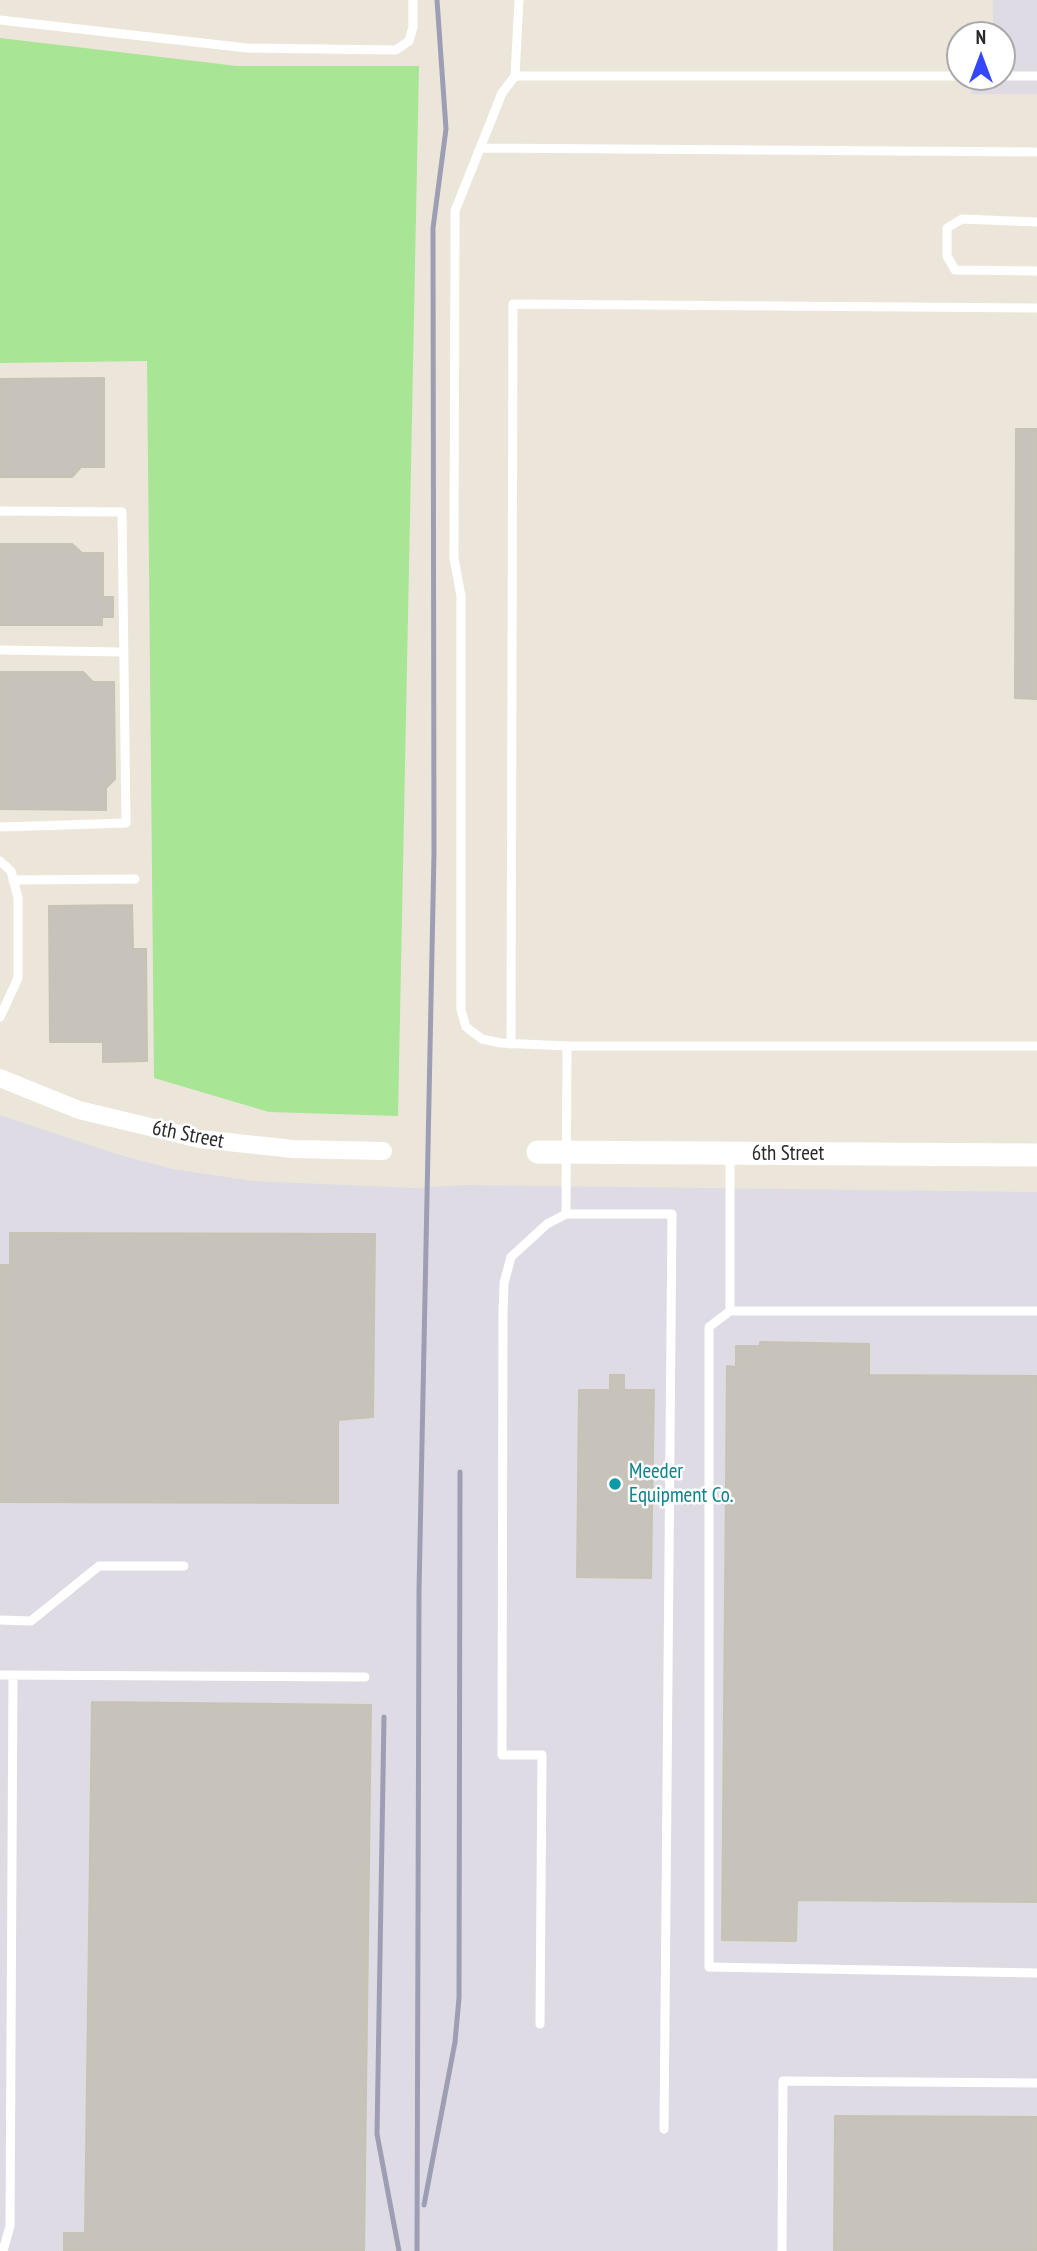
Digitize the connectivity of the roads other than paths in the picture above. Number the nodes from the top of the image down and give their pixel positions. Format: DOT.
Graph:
graph roads {
  1 [pos="413,0"];
  2 [pos="519,0"];
  3 [pos="0,19"];
  4 [pos="515,76"];
  5 [pos="946,76"];
  6 [pos="1016,76"];
  7 [pos="1037,76"];
  8 [pos="480,148"];
  9 [pos="1037,152"];
  10 [pos="1037,222"];
  11 [pos="1037,271"];
  12 [pos="1037,308"];
  13 [pos="0,511"];
  14 [pos="0,650"];
  15 [pos="124,652"];
  16 [pos="0,827"];
  17 [pos="0,861"];
  18 [pos="135,879"];
  19 [pos="13,880"];
  20 [pos="0,1017"];
  21 [pos="512,1044"];
  22 [pos="567,1046"];
  23 [pos="1037,1046"];
  24 [pos="0,1078"];
  25 [pos="383,1151"];
  26 [pos="538,1152"];
  27 [pos="567,1153"];
  28 [pos="730,1153"];
  29 [pos="1037,1155"];
  30 [pos="566,1214"];
  31 [pos="730,1311"];
  32 [pos="1037,1311"];
  33 [pos="184,1566"];
  34 [pos="0,1620"];
  35 [pos="0,1675"];
  36 [pos="13,1675"];
  37 [pos="365,1677"];
  38 [pos="1037,1973"];
  39 [pos="540,2024"];
  40 [pos="1037,2083"];
  41 [pos="664,2129"];
  42 [pos="3,2251"];
  43 [pos="782,2251"];
  1 -- 3 [label="lane"];
  2 -- 4 [label="lane"];
  4 -- 5 [label="lane"];
  4 -- 8 [label="lane"];
  6 -- 7 [label="lane"];
  8 -- 9 [label="lane"];
  8 -- 21 [label="lane"];
  10 -- 11 [label="lane"];
  12 -- 21 [label="lane"];
  13 -- 15 [label="lane"];
  14 -- 15 [label="lane"];
  15 -- 16 [label="lane"];
  17 -- 19 [label="lane"];
  18 -- 19 [label="lane"];
  19 -- 20 [label="lane"];
  21 -- 22 [label="lane"];
  22 -- 23 [label="lane"];
  22 -- 27 [label="lane"];
  24 -- 25 [label="street, 6th Street"];
  26 -- 27 [label="street, 6th Street"];
  27 -- 28 [label="street, 6th Street"];
  27 -- 30 [label="lane"];
  28 -- 29 [label="street, 6th Street"];
  28 -- 31 [label="lane"];
  30 -- 39 [label="lane"];
  30 -- 41 [label="lane"];
  31 -- 32 [label="lane"];
  31 -- 38 [label="lane"];
  33 -- 34 [label="lane"];
  35 -- 36 [label="lane"];
  36 -- 37 [label="lane"];
  36 -- 42 [label="lane"];
  40 -- 43 [label="lane"];
}
